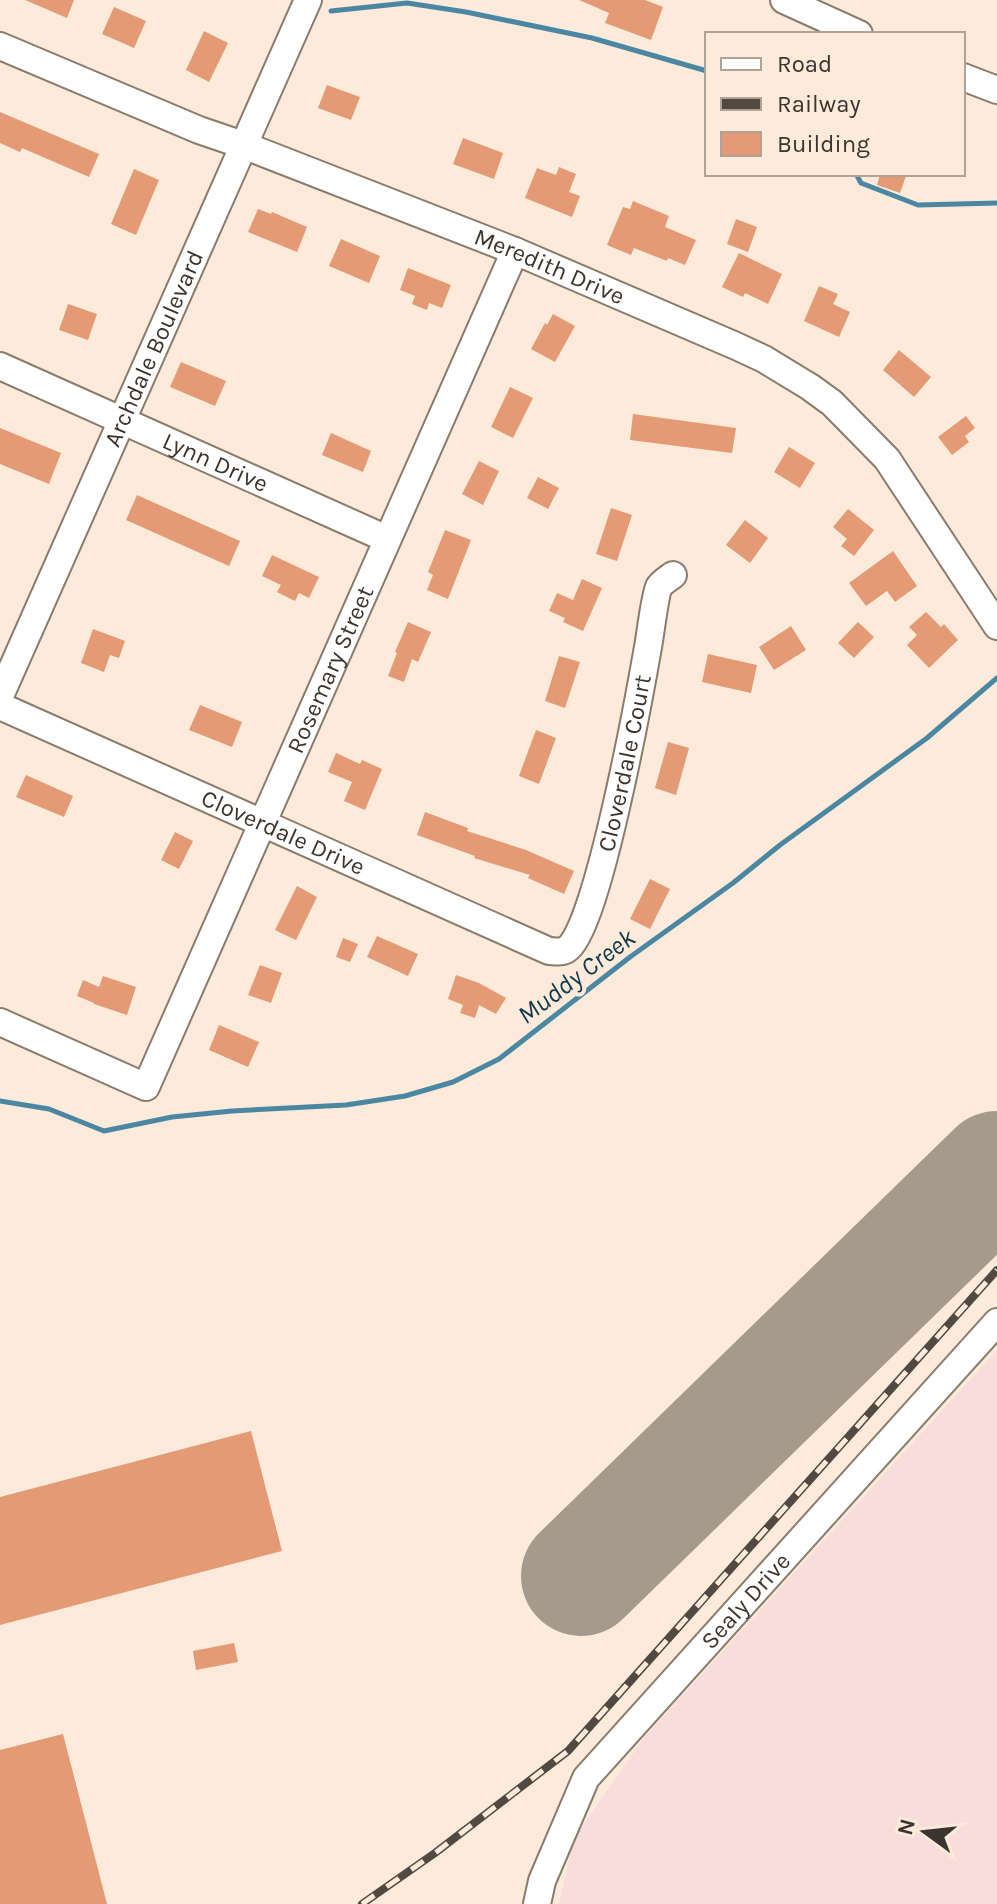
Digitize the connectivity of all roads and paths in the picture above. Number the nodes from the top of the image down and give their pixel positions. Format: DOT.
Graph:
graph roads {
  1 [pos="308,0"];
  2 [pos="784,0"];
  3 [pos="855,32"];
  4 [pos="0,46"];
  5 [pos="965,78"];
  6 [pos="997,90"];
  7 [pos="243,145"];
  8 [pos="515,251"];
  9 [pos="0,366"];
  10 [pos="122,420"];
  11 [pos="387,539"];
  12 [pos="673,575"];
  13 [pos="997,626"];
  14 [pos="0,696"];
  15 [pos="0,706"];
  16 [pos="262,822"];
  17 [pos="568,949"];
  18 [pos="0,1022"];
  19 [pos="997,1322"];
  20 [pos="537,1904"];
  1 -- 7 [label="street, Archdale Boulevard"];
  2 -- 3 [label="street"];
  4 -- 7 [label="street, Meredith Drive"];
  5 -- 6 [label="street"];
  7 -- 8 [label="street, Meredith Drive"];
  7 -- 10 [label="street, Archdale Boulevard"];
  8 -- 11 [label="street, Rosemary Street"];
  8 -- 13 [label="street, Meredith Drive"];
  9 -- 10 [label="street, Lynn Drive"];
  10 -- 11 [label="street, Lynn Drive"];
  10 -- 14 [label="street, Archdale Boulevard"];
  11 -- 16 [label="street, Rosemary Street"];
  12 -- 17 [label="street, Cloverdale Court"];
  15 -- 16 [label="street, Cloverdale Drive"];
  16 -- 17 [label="street, Cloverdale Drive"];
  16 -- 18 [label="street, Rosemary Street"];
  19 -- 20 [label="street, Sealy Drive"];
}
